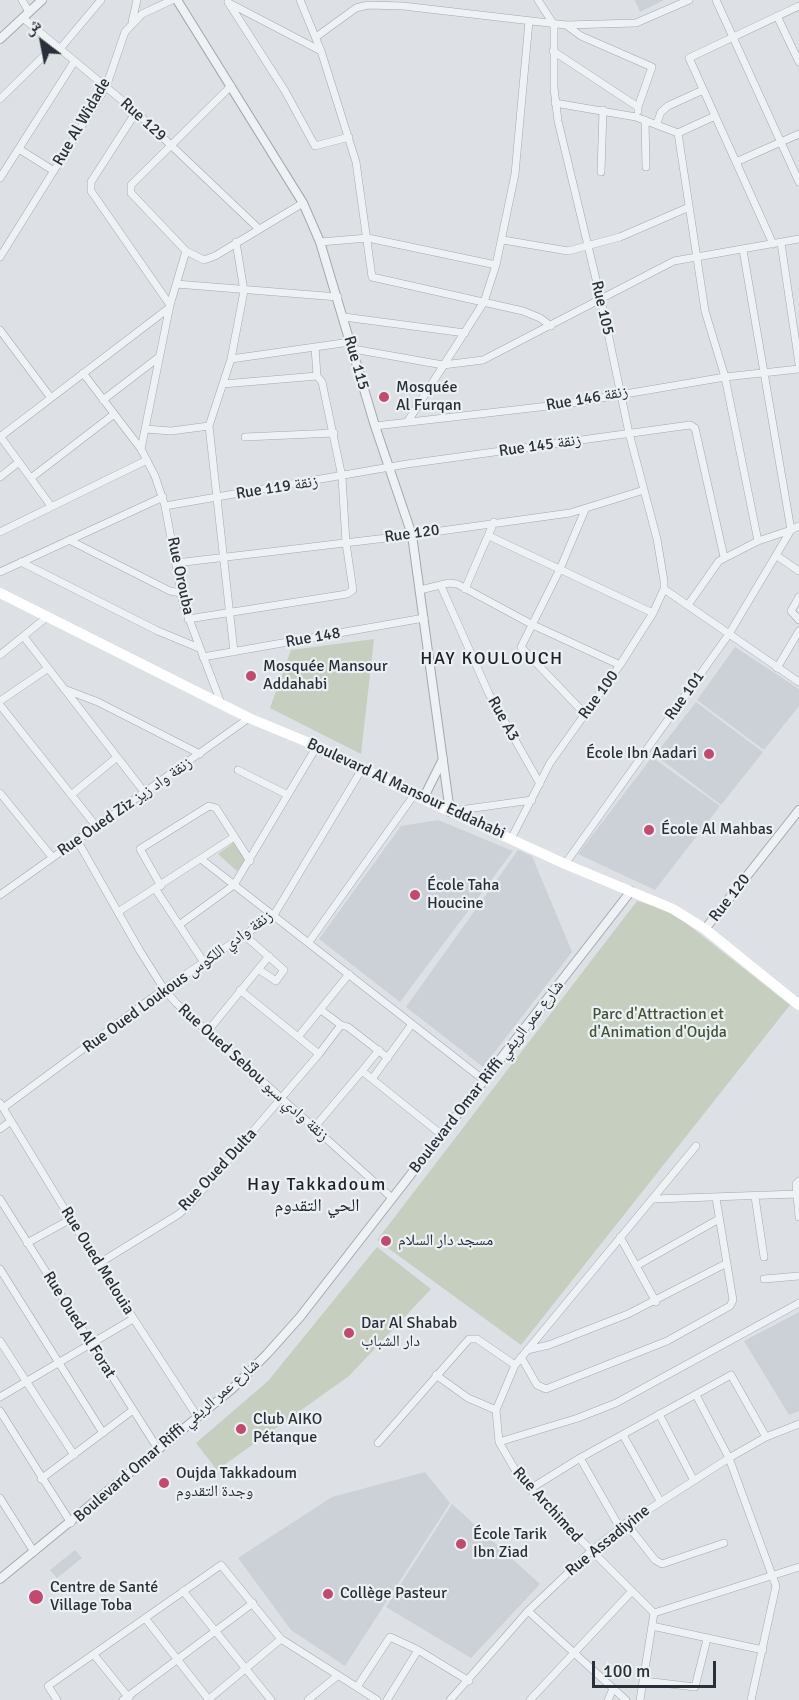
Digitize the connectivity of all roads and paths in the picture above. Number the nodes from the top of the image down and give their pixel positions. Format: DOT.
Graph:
graph roads {
  1 [pos="22,0"];
  2 [pos="42,0"];
  3 [pos="101,0"];
  4 [pos="137,0"];
  5 [pos="172,0"];
  6 [pos="177,0"];
  7 [pos="300,0"];
  8 [pos="538,0"];
  9 [pos="689,0"];
  10 [pos="716,0"];
  11 [pos="226,1"];
  12 [pos="799,6"];
  13 [pos="26,15"];
  14 [pos="777,16"];
  15 [pos="529,21"];
  16 [pos="132,22"];
  17 [pos="554,25"];
  18 [pos="566,25"];
  19 [pos="733,35"];
  20 [pos="316,37"];
  21 [pos="0,39"];
  22 [pos="57,48"];
  23 [pos="321,51"];
  24 [pos="554,51"];
  25 [pos="74,62"];
  26 [pos="799,62"];
  27 [pos="231,86"];
  28 [pos="106,87"];
  29 [pos="703,90"];
  30 [pos="0,99"];
  31 [pos="555,103"];
  32 [pos="638,107"];
  33 [pos="603,110"];
  34 [pos="136,112"];
  35 [pos="715,116"];
  36 [pos="636,117"];
  37 [pos="645,120"];
  38 [pos="657,123"];
  39 [pos="678,133"];
  40 [pos="799,134"];
  41 [pos="349,137"];
  42 [pos="781,142"];
  43 [pos="172,147"];
  44 [pos="18,149"];
  45 [pos="736,162"];
  46 [pos="646,167"];
  47 [pos="54,171"];
  48 [pos="601,172"];
  49 [pos="0,178"];
  50 [pos="799,182"];
  51 [pos="303,203"];
  52 [pos="687,208"];
  53 [pos="258,228"];
  54 [pos="368,238"];
  55 [pos="799,238"];
  56 [pos="503,240"];
  57 [pos="236,242"];
  58 [pos="320,242"];
  59 [pos="777,243"];
  60 [pos="587,246"];
  61 [pos="743,250"];
  62 [pos="186,251"];
  63 [pos="697,257"];
  64 [pos="0,258"];
  65 [pos="496,265"];
  66 [pos="176,284"];
  67 [pos="244,291"];
  68 [pos="338,297"];
  69 [pos="601,300"];
  70 [pos="484,302"];
  71 [pos="170,307"];
  72 [pos="344,317"];
  73 [pos="551,326"];
  74 [pos="0,330"];
  75 [pos="465,333"];
  76 [pos="352,346"];
  77 [pos="315,348"];
  78 [pos="159,357"];
  79 [pos="231,359"];
  80 [pos="443,365"];
  81 [pos="799,366"];
  82 [pos="764,373"];
  83 [pos="83,374"];
  84 [pos="317,376"];
  85 [pos="725,377"];
  86 [pos="223,384"];
  87 [pos="621,393"];
  88 [pos="51,398"];
  89 [pos="103,400"];
  90 [pos="113,415"];
  91 [pos="408,421"];
  92 [pos="209,426"];
  93 [pos="375,426"];
  94 [pos="145,429"];
  95 [pos="334,433"];
  96 [pos="629,433"];
  97 [pos="0,436"];
  98 [pos="245,437"];
  99 [pos="141,449"];
  100 [pos="147,460"];
  101 [pos="19,462"];
  102 [pos="389,468"];
  103 [pos="0,477"];
  104 [pos="342,477"];
  105 [pos="32,478"];
  106 [pos="644,490"];
  107 [pos="163,497"];
  108 [pos="217,498"];
  109 [pos="51,506"];
  110 [pos="165,506"];
  111 [pos="585,510"];
  112 [pos="494,522"];
  113 [pos="799,526"];
  114 [pos="791,530"];
  115 [pos="0,532"];
  116 [pos="412,535"];
  117 [pos="489,536"];
  118 [pos="69,540"];
  119 [pos="758,541"];
  120 [pos="346,543"];
  121 [pos="223,556"];
  122 [pos="777,556"];
  123 [pos="724,557"];
  124 [pos="21,561"];
  125 [pos="176,562"];
  126 [pos="560,569"];
  127 [pos="799,571"];
  128 [pos="0,572"];
  129 [pos="441,586"];
  130 [pos="465,589"];
  131 [pos="664,589"];
  132 [pos="420,590"];
  133 [pos="0,593"];
  134 [pos="181,593"];
  135 [pos="799,597"];
  136 [pos="688,605"];
  137 [pos="227,611"];
  138 [pos="653,613"];
  139 [pos="47,617"];
  140 [pos="424,618"];
  141 [pos="188,619"];
  142 [pos="799,620"];
  143 [pos="533,625"];
  144 [pos="799,631"];
  145 [pos="729,634"];
  146 [pos="24,637"];
  147 [pos="199,648"];
  148 [pos="234,652"];
  149 [pos="0,656"];
  150 [pos="203,657"];
  151 [pos="620,666"];
  152 [pos="777,668"];
  153 [pos="47,669"];
  154 [pos="799,682"];
  155 [pos="64,689"];
  156 [pos="0,703"];
  157 [pos="221,703"];
  158 [pos="585,714"];
  159 [pos="249,718"];
  160 [pos="317,746"];
  161 [pos="200,754"];
  162 [pos="117,758"];
  163 [pos="443,759"];
  164 [pos="362,769"];
  165 [pos="238,770"];
  166 [pos="540,784"];
  167 [pos="145,792"];
  168 [pos="0,793"];
  169 [pos="71,795"];
  170 [pos="288,795"];
  171 [pos="418,797"];
  172 [pos="532,800"];
  173 [pos="799,810"];
  174 [pos="450,812"];
  175 [pos="96,826"];
  176 [pos="234,837"];
  177 [pos="511,839"];
  178 [pos="77,840"];
  179 [pos="52,857"];
  180 [pos="201,859"];
  181 [pos="250,861"];
  182 [pos="565,864"];
  183 [pos="234,885"];
  184 [pos="159,888"];
  185 [pos="631,891"];
  186 [pos="0,895"];
  187 [pos="118,912"];
  188 [pos="274,915"];
  189 [pos="179,925"];
  190 [pos="705,929"];
  191 [pos="243,934"];
  192 [pos="309,942"];
  193 [pos="269,956"];
  194 [pos="204,961"];
  195 [pos="258,969"];
  196 [pos="349,974"];
  197 [pos="164,989"];
  198 [pos="240,990"];
  199 [pos="799,1005"];
  200 [pos="321,1010"];
  201 [pos="412,1024"];
  202 [pos="341,1025"];
  203 [pos="207,1032"];
  204 [pos="298,1037"];
  205 [pos="379,1050"];
  206 [pos="319,1054"];
  207 [pos="388,1058"];
  208 [pos="362,1071"];
  209 [pos="372,1079"];
  210 [pos="485,1081"];
  211 [pos="280,1100"];
  212 [pos="1,1105"];
  213 [pos="11,1121"];
  214 [pos="0,1129"];
  215 [pos="314,1129"];
  216 [pos="442,1135"];
  217 [pos="696,1146"];
  218 [pos="799,1181"];
  219 [pos="796,1194"];
  220 [pos="755,1197"];
  221 [pos="392,1198"];
  222 [pos="716,1198"];
  223 [pos="0,1199"];
  224 [pos="654,1199"];
  225 [pos="799,1217"];
  226 [pos="71,1219"];
  227 [pos="719,1219"];
  228 [pos="620,1237"];
  229 [pos="27,1243"];
  230 [pos="764,1257"];
  231 [pos="727,1263"];
  232 [pos="98,1264"];
  233 [pos="636,1266"];
  234 [pos="0,1269"];
  235 [pos="799,1276"];
  236 [pos="764,1279"];
  237 [pos="656,1302"];
  238 [pos="799,1303"];
  239 [pos="133,1319"];
  240 [pos="0,1341"];
  241 [pos="91,1345"];
  242 [pos="527,1350"];
  243 [pos="521,1356"];
  244 [pos="59,1363"];
  245 [pos="515,1365"];
  246 [pos="435,1375"];
  247 [pos="26,1381"];
  248 [pos="696,1395"];
  249 [pos="0,1397"];
  250 [pos="133,1410"];
  251 [pos="496,1410"];
  252 [pos="0,1411"];
  253 [pos="659,1414"];
  254 [pos="197,1416"];
  255 [pos="799,1424"];
  256 [pos="103,1432"];
  257 [pos="623,1434"];
  258 [pos="766,1437"];
  259 [pos="499,1442"];
  260 [pos="378,1443"];
  261 [pos="158,1449"];
  262 [pos="74,1455"];
  263 [pos="580,1458"];
  264 [pos="729,1458"];
  265 [pos="41,1479"];
  266 [pos="693,1479"];
  267 [pos="530,1489"];
  268 [pos="0,1498"];
  269 [pos="660,1501"];
  270 [pos="71,1523"];
  271 [pos="623,1526"];
  272 [pos="724,1543"];
  273 [pos="34,1552"];
  274 [pos="590,1552"];
  275 [pos="799,1567"];
  276 [pos="774,1575"];
  277 [pos="0,1579"];
  278 [pos="183,1591"];
  279 [pos="632,1591"];
  280 [pos="253,1603"];
  281 [pos="528,1611"];
  282 [pos="654,1613"];
  283 [pos="145,1618"];
  284 [pos="652,1626"];
  285 [pos="214,1632"];
  286 [pos="281,1639"];
  287 [pos="707,1639"];
  288 [pos="418,1650"];
  289 [pos="763,1650"];
  290 [pos="574,1653"];
  291 [pos="95,1656"];
  292 [pos="177,1658"];
  293 [pos="245,1670"];
  294 [pos="338,1676"];
  295 [pos="469,1681"];
  296 [pos="644,1681"];
  297 [pos="357,1687"];
  298 [pos="613,1689"];
  299 [pos="127,1699"];
  300 [pos="454,1699"];
  301 [pos="57,1700"];
  302 [pos="208,1700"];
  303 [pos="271,1700"];
  304 [pos="308,1700"];
  305 [pos="377,1700"];
  306 [pos="387,1700"];
  307 [pos="530,1700"];
  308 [pos="608,1700"];
  309 [pos="626,1700"];
  310 [pos="640,1700"];
  311 [pos="752,1700"];
  1 -- 13 [label="street, Rue 129"];
  2 -- 13 [label="street"];
  3 -- 22 [label="street"];
  4 -- 16 [label="street, Rue Al Widade"];
  5 -- 16 [label="street"];
  6 -- 27 [label="street, Rue 115"];
  7 -- 20 [label="street"];
  8 -- 17 [label="street"];
  9 -- 18 [label="street"];
  10 -- 19 [label="street"];
  11 -- 23 [label="street"];
  11 -- 41 [label="street"];
  12 -- 14 [label="street"];
  13 -- 21 [label="street"];
  13 -- 22 [label="street, Rue 129"];
  14 -- 19 [label="street"];
  14 -- 26 [label="street"];
  15 -- 17 [label="street"];
  15 -- 20 [label="street"];
  15 -- 56 [label="street"];
  16 -- 28 [label="street, Rue Al Widade"];
  17 -- 18 [label="street"];
  17 -- 24 [label="street, Rue 105"];
  18 -- 32 [label="street"];
  19 -- 29 [label="street"];
  19 -- 42 [label="street"];
  20 -- 23 [label="street"];
  22 -- 25 [label="street, Rue 129"];
  22 -- 30 [label="street"];
  23 -- 41 [label="street"];
  24 -- 31 [label="street, Rue 105"];
  24 -- 32 [label="street"];
  25 -- 28 [label="street, Rue 129"];
  25 -- 44 [label="street"];
  27 -- 43 [label="street"];
  27 -- 51 [label="street, Rue 115"];
  28 -- 34 [label="street, Rue 129"];
  28 -- 47 [label="street, Rue Al Widade"];
  29 -- 35 [label="street"];
  29 -- 38 [label="street"];
  31 -- 33 [label="street"];
  31 -- 60 [label="street, Rue 105"];
  32 -- 36 [label="street"];
  33 -- 36 [label="street"];
  33 -- 48 [label="street"];
  34 -- 43 [label="street, Rue 129"];
  34 -- 71 [label="street"];
  35 -- 39 [label="street"];
  35 -- 45 [label="street"];
  36 -- 37 [label="street"];
  37 -- 38 [label="street"];
  37 -- 46 [label="street"];
  38 -- 39 [label="street"];
  39 -- 52 [label="street"];
  40 -- 42 [label="street"];
  41 -- 54 [label="street"];
  42 -- 45 [label="street"];
  42 -- 50 [label="street"];
  43 -- 53 [label="street, Rue 129"];
  43 -- 62 [label="street"];
  44 -- 47 [label="street"];
  44 -- 49 [label="street"];
  45 -- 59 [label="street"];
  47 -- 64 [label="street, Rue Al Widade"];
  51 -- 53 [label="street"];
  51 -- 58 [label="street, Rue 115"];
  52 -- 60 [label="street"];
  52 -- 63 [label="street"];
  53 -- 57 [label="street"];
  54 -- 58 [label="street"];
  54 -- 65 [label="street"];
  54 -- 70 [label="street"];
  55 -- 59 [label="street"];
  56 -- 60 [label="street"];
  56 -- 65 [label="street"];
  57 -- 62 [label="street"];
  57 -- 67 [label="street"];
  58 -- 68 [label="street, Rue 115"];
  59 -- 61 [label="street"];
  59 -- 81 [label="street"];
  60 -- 69 [label="street, Rue 105"];
  61 -- 63 [label="street"];
  61 -- 82 [label="street"];
  62 -- 66 [label="street"];
  63 -- 69 [label="street"];
  63 -- 85 [label="street"];
  65 -- 70 [label="street"];
  66 -- 67 [label="street"];
  66 -- 71 [label="street"];
  67 -- 68 [label="street"];
  67 -- 79 [label="street"];
  68 -- 72 [label="street, Rue 115"];
  69 -- 73 [label="street"];
  69 -- 87 [label="street, Rue 105"];
  70 -- 73 [label="street"];
  70 -- 75 [label="street"];
  71 -- 78 [label="street"];
  71 -- 83 [label="street"];
  72 -- 75 [label="street"];
  72 -- 76 [label="street, Rue 115"];
  73 -- 80 [label="street"];
  74 -- 88 [label="street"];
  75 -- 80 [label="street"];
  76 -- 77 [label="street"];
  76 -- 80 [label="street"];
  76 -- 93 [label="street, Rue 115"];
  77 -- 79 [label="street"];
  77 -- 84 [label="street"];
  78 -- 89 [label="street"];
  78 -- 94 [label="street"];
  79 -- 86 [label="street"];
  80 -- 91 [label="street"];
  81 -- 82 [label="street, Rue 146 زنقة"];
  82 -- 85 [label="street, Rue 146 زنقة"];
  82 -- 114 [label="street"];
  83 -- 88 [label="street"];
  83 -- 89 [label="street, Rue Orouba"];
  84 -- 86 [label="street"];
  84 -- 95 [label="street"];
  85 -- 87 [label="street, Rue 146 زنقة"];
  85 -- 119 [label="street"];
  86 -- 92 [label="street"];
  87 -- 91 [label="street, Rue 146 زنقة"];
  87 -- 96 [label="street, Rue 105"];
  88 -- 97 [label="street"];
  89 -- 90 [label="street, Rue Orouba"];
  90 -- 99 [label="street, Rue Orouba"];
  90 -- 105 [label="street"];
  91 -- 93 [label="street, Rue 146 زنقة"];
  92 -- 94 [label="street"];
  92 -- 108 [label="street"];
  93 -- 102 [label="street, Rue 115"];
  94 -- 99 [label="street"];
  95 -- 98 [label="street"];
  95 -- 104 [label="street"];
  96 -- 102 [label="street, Rue 145 زنقة"];
  96 -- 106 [label="street, Rue 105"];
  96 -- 123 [label="street, Rue 145 زنقة"];
  97 -- 101 [label="street"];
  99 -- 100 [label="street, Rue Orouba"];
  100 -- 107 [label="street, Rue Orouba"];
  100 -- 109 [label="street"];
  101 -- 103 [label="street"];
  101 -- 105 [label="street"];
  102 -- 104 [label="street, Rue 119 زنقة"];
  102 -- 116 [label="street, Rue 115"];
  104 -- 108 [label="street, Rue 119 زنقة"];
  104 -- 120 [label="street"];
  105 -- 109 [label="street"];
  106 -- 111 [label="street, Rue 120"];
  106 -- 131 [label="street, Rue 105"];
  107 -- 110 [label="street, Rue Orouba"];
  107 -- 118 [label="street"];
  108 -- 110 [label="street, Rue 119 زنقة"];
  108 -- 121 [label="street"];
  109 -- 115 [label="street"];
  110 -- 125 [label="street, Rue Orouba"];
  111 -- 112 [label="street, Rue 120"];
  111 -- 126 [label="street"];
  112 -- 116 [label="street, Rue 120"];
  112 -- 117 [label="street"];
  113 -- 114 [label="street"];
  114 -- 119 [label="street"];
  114 -- 122 [label="street, Rue 101"];
  116 -- 120 [label="street, Rue 120"];
  116 -- 132 [label="street, Rue 115"];
  117 -- 126 [label="street"];
  117 -- 130 [label="street"];
  118 -- 124 [label="street"];
  118 -- 134 [label="street"];
  119 -- 123 [label="street"];
  120 -- 121 [label="street, Rue 120"];
  120 -- 137 [label="street"];
  121 -- 125 [label="street, Rue 120"];
  121 -- 137 [label="street"];
  122 -- 127 [label="street"];
  122 -- 145 [label="street, Rue 101"];
  123 -- 136 [label="street"];
  124 -- 128 [label="street"];
  124 -- 147 [label="street"];
  125 -- 134 [label="street, Rue Orouba"];
  126 -- 138 [label="street"];
  126 -- 143 [label="street"];
  129 -- 130 [label="street"];
  129 -- 132 [label="street"];
  129 -- 166 [label="street, Rue A3"];
  130 -- 143 [label="street"];
  131 -- 136 [label="street"];
  131 -- 138 [label="street, Rue 100"];
  132 -- 140 [label="street, Rue 115"];
  133 -- 139 [label="main road, Boulevard Al Mansour Eddahabi"];
  134 -- 141 [label="street, Rue Orouba"];
  135 -- 142 [label="street"];
  136 -- 145 [label="street"];
  137 -- 141 [label="street"];
  137 -- 148 [label="street"];
  138 -- 151 [label="street, Rue 100"];
  139 -- 146 [label="street"];
  139 -- 157 [label="main road, Boulevard Al Mansour Eddahabi"];
  140 -- 148 [label="street, Rue 148"];
  140 -- 163 [label="street, Rue 115"];
  141 -- 147 [label="street, Rue Orouba"];
  143 -- 151 [label="street"];
  143 -- 158 [label="street"];
  144 -- 152 [label="street"];
  145 -- 152 [label="street"];
  145 -- 182 [label="street, Rue 101"];
  146 -- 149 [label="street"];
  146 -- 153 [label="street"];
  147 -- 150 [label="street, Rue Orouba"];
  148 -- 150 [label="street, Rue 148"];
  150 -- 157 [label="street, Rue Orouba"];
  151 -- 158 [label="street, Rue 100"];
  152 -- 154 [label="street"];
  153 -- 155 [label="street"];
  153 -- 156 [label="street"];
  155 -- 161 [label="street"];
  155 -- 162 [label="street"];
  156 -- 169 [label="street"];
  157 -- 159 [label="main road, Boulevard Al Mansour Eddahabi"];
  158 -- 166 [label="street, Rue 100"];
  159 -- 160 [label="main road, Boulevard Al Mansour Eddahabi"];
  159 -- 161 [label="street, Rue Oued Ziz زنقة واد زيز"];
  160 -- 164 [label="main road, Boulevard Al Mansour Eddahabi"];
  160 -- 170 [label="street"];
  161 -- 167 [label="street, Rue Oued Ziz زنقة واد زيز"];
  162 -- 167 [label="street"];
  162 -- 169 [label="street"];
  163 -- 171 [label="street"];
  163 -- 174 [label="street, Rue 115"];
  164 -- 171 [label="main road, Boulevard Al Mansour Eddahabi"];
  164 -- 188 [label="street, Rue Oued Loukous زنقة وادي اللكوس"];
  165 -- 170 [label="street"];
  166 -- 172 [label="street, Rue 100"];
  167 -- 175 [label="street, Rue Oued Ziz زنقة واد زيز"];
  168 -- 179 [label="street"];
  169 -- 175 [label="street"];
  170 -- 181 [label="street"];
  171 -- 174 [label="main road, Boulevard Al Mansour Eddahabi"];
  171 -- 192 [label="street"];
  172 -- 174 [label="street"];
  172 -- 177 [label="street, Rue 100"];
  173 -- 190 [label="street, Rue 120"];
  174 -- 177 [label="main road, Boulevard Al Mansour Eddahabi"];
  175 -- 178 [label="street, Rue Oued Ziz زنقة واد زيز"];
  176 -- 180 [label="street"];
  176 -- 181 [label="street"];
  176 -- 184 [label="street"];
  177 -- 182 [label="main road, Boulevard Al Mansour Eddahabi"];
  178 -- 179 [label="street, Rue Oued Ziz زنقة واد زيز"];
  178 -- 187 [label="street, Rue Oued Sebou زنقة وادي سبو"];
  179 -- 186 [label="street, Rue Oued Ziz زنقة واد زيز"];
  180 -- 183 [label="street"];
  180 -- 184 [label="street"];
  181 -- 183 [label="street"];
  182 -- 185 [label="main road, Boulevard Al Mansour Eddahabi"];
  183 -- 188 [label="street"];
  183 -- 189 [label="street"];
  184 -- 187 [label="street"];
  184 -- 189 [label="street"];
  185 -- 190 [label="main road, Boulevard Al Mansour Eddahabi"];
  185 -- 210 [label="street, Boulevard Omar Riffi شارع عمر الريفي"];
  187 -- 197 [label="street, Rue Oued Sebou زنقة وادي سبو"];
  188 -- 191 [label="street, Rue Oued Loukous زنقة وادي اللكوس"];
  188 -- 192 [label="street"];
  189 -- 194 [label="street"];
  190 -- 199 [label="main road, Boulevard Al Mansour Eddahabi"];
  191 -- 193 [label="street"];
  191 -- 194 [label="street, Rue Oued Loukous زنقة وادي اللكوس"];
  192 -- 196 [label="street"];
  193 -- 195 [label="street"];
  193 -- 195 [label="street"];
  194 -- 197 [label="street, Rue Oued Loukous زنقة وادي اللكوس"];
  195 -- 198 [label="street"];
  196 -- 200 [label="street"];
  196 -- 201 [label="street"];
  197 -- 203 [label="street, Rue Oued Sebou زنقة وادي سبو"];
  197 -- 212 [label="street, Rue Oued Loukous زنقة وادي اللكوس"];
  198 -- 203 [label="street"];
  198 -- 204 [label="street"];
  200 -- 202 [label="street"];
  200 -- 204 [label="street"];
  201 -- 207 [label="street"];
  201 -- 210 [label="street"];
  202 -- 205 [label="street"];
  202 -- 206 [label="street, Rue Oued Dulta"];
  203 -- 211 [label="street, Rue Oued Sebou زنقة وادي سبو"];
  204 -- 206 [label="street"];
  205 -- 207 [label="street"];
  205 -- 208 [label="street"];
  206 -- 211 [label="street, Rue Oued Dulta"];
  207 -- 209 [label="street"];
  208 -- 209 [label="street"];
  208 -- 215 [label="street"];
  209 -- 216 [label="street"];
  210 -- 216 [label="street, Boulevard Omar Riffi شارع عمر الريفي"];
  211 -- 215 [label="street, Rue Oued Sebou زنقة وادي سبو"];
  211 -- 232 [label="street, Rue Oued Dulta"];
  212 -- 213 [label="street, Rue Oued Melouia"];
  213 -- 214 [label="street"];
  213 -- 226 [label="street, Rue Oued Melouia"];
  215 -- 221 [label="street, Rue Oued Sebou زنقة وادي سبو"];
  216 -- 221 [label="street, Boulevard Omar Riffi شارع عمر الريفي"];
  217 -- 224 [label="street"];
  218 -- 219 [label="street"];
  219 -- 220 [label="street"];
  219 -- 225 [label="street"];
  220 -- 222 [label="street"];
  220 -- 230 [label="street"];
  221 -- 254 [label="street, Boulevard Omar Riffi شارع عمر الريفي"];
  222 -- 224 [label="street"];
  222 -- 227 [label="street"];
  223 -- 229 [label="street, Rue Oued Al Forat"];
  224 -- 228 [label="street"];
  226 -- 229 [label="street"];
  226 -- 232 [label="street, Rue Oued Melouia"];
  227 -- 231 [label="street"];
  227 -- 233 [label="street"];
  228 -- 233 [label="street"];
  228 -- 242 [label="street"];
  229 -- 241 [label="street, Rue Oued Al Forat"];
  231 -- 237 [label="street"];
  231 -- 243 [label="street"];
  232 -- 239 [label="street, Rue Oued Melouia"];
  233 -- 237 [label="street"];
  234 -- 244 [label="street"];
  235 -- 236 [label="street"];
  237 -- 242 [label="street"];
  238 -- 259 [label="street"];
  239 -- 241 [label="street"];
  239 -- 254 [label="street, Rue Oued Melouia"];
  240 -- 247 [label="street"];
  241 -- 244 [label="street"];
  241 -- 250 [label="street, Rue Oued Al Forat"];
  242 -- 243 [label="street"];
  243 -- 245 [label="street"];
  244 -- 247 [label="street"];
  244 -- 256 [label="street"];
  245 -- 246 [label="street"];
  245 -- 251 [label="street"];
  246 -- 251 [label="street"];
  246 -- 260 [label="street"];
  247 -- 249 [label="street"];
  247 -- 262 [label="street"];
  248 -- 253 [label="street"];
  248 -- 258 [label="street"];
  248 -- 264 [label="street"];
  250 -- 256 [label="street"];
  250 -- 261 [label="street, Rue Oued Al Forat"];
  251 -- 259 [label="street"];
  252 -- 265 [label="street"];
  253 -- 257 [label="street"];
  253 -- 266 [label="street"];
  254 -- 261 [label="street, Boulevard Omar Riffi شارع عمر الريفي"];
  255 -- 258 [label="street, Rue Assadiyine"];
  256 -- 262 [label="street"];
  257 -- 263 [label="street"];
  257 -- 269 [label="street"];
  258 -- 264 [label="street, Rue Assadiyine"];
  259 -- 267 [label="street, Rue Archimed"];
  261 -- 270 [label="street, Boulevard Omar Riffi شارع عمر الريفي"];
  262 -- 265 [label="street"];
  263 -- 267 [label="street"];
  263 -- 271 [label="street"];
  264 -- 266 [label="street, Rue Assadiyine"];
  264 -- 276 [label="street"];
  265 -- 270 [label="street"];
  266 -- 269 [label="street, Rue Assadiyine"];
  267 -- 274 [label="street, Rue Archimed"];
  268 -- 273 [label="street"];
  269 -- 271 [label="street, Rue Assadiyine"];
  270 -- 273 [label="street, Boulevard Omar Riffi شارع عمر الريفي"];
  271 -- 272 [label="street"];
  271 -- 274 [label="street, Rue Assadiyine"];
  273 -- 277 [label="street, Boulevard Omar Riffi شارع عمر الريفي"];
  274 -- 279 [label="street, Rue Archimed"];
  274 -- 281 [label="street, Rue Assadiyine"];
  275 -- 276 [label="street"];
  276 -- 282 [label="street"];
  276 -- 289 [label="street"];
  278 -- 280 [label="street"];
  278 -- 283 [label="street"];
  278 -- 285 [label="street"];
  279 -- 282 [label="street, Rue Archimed"];
  279 -- 290 [label="street"];
  280 -- 285 [label="street"];
  280 -- 286 [label="street"];
  281 -- 290 [label="street"];
  281 -- 295 [label="street, Rue Assadiyine"];
  282 -- 284 [label="street"];
  283 -- 291 [label="street"];
  283 -- 292 [label="street"];
  284 -- 287 [label="street"];
  284 -- 296 [label="street"];
  285 -- 292 [label="street"];
  285 -- 293 [label="street"];
  286 -- 293 [label="street"];
  286 -- 294 [label="street"];
  287 -- 289 [label="street"];
  287 -- 296 [label="street"];
  288 -- 295 [label="street"];
  288 -- 297 [label="street"];
  288 -- 306 [label="street"];
  289 -- 311 [label="street"];
  290 -- 298 [label="street"];
  290 -- 307 [label="street"];
  291 -- 299 [label="street"];
  291 -- 301 [label="street"];
  292 -- 299 [label="street"];
  292 -- 302 [label="street"];
  293 -- 302 [label="street"];
  293 -- 303 [label="street"];
  294 -- 297 [label="street"];
  294 -- 304 [label="street"];
  295 -- 300 [label="street, Rue Assadiyine"];
  296 -- 310 [label="street"];
  297 -- 305 [label="street"];
  298 -- 308 [label="street"];
  298 -- 309 [label="street"];
}
